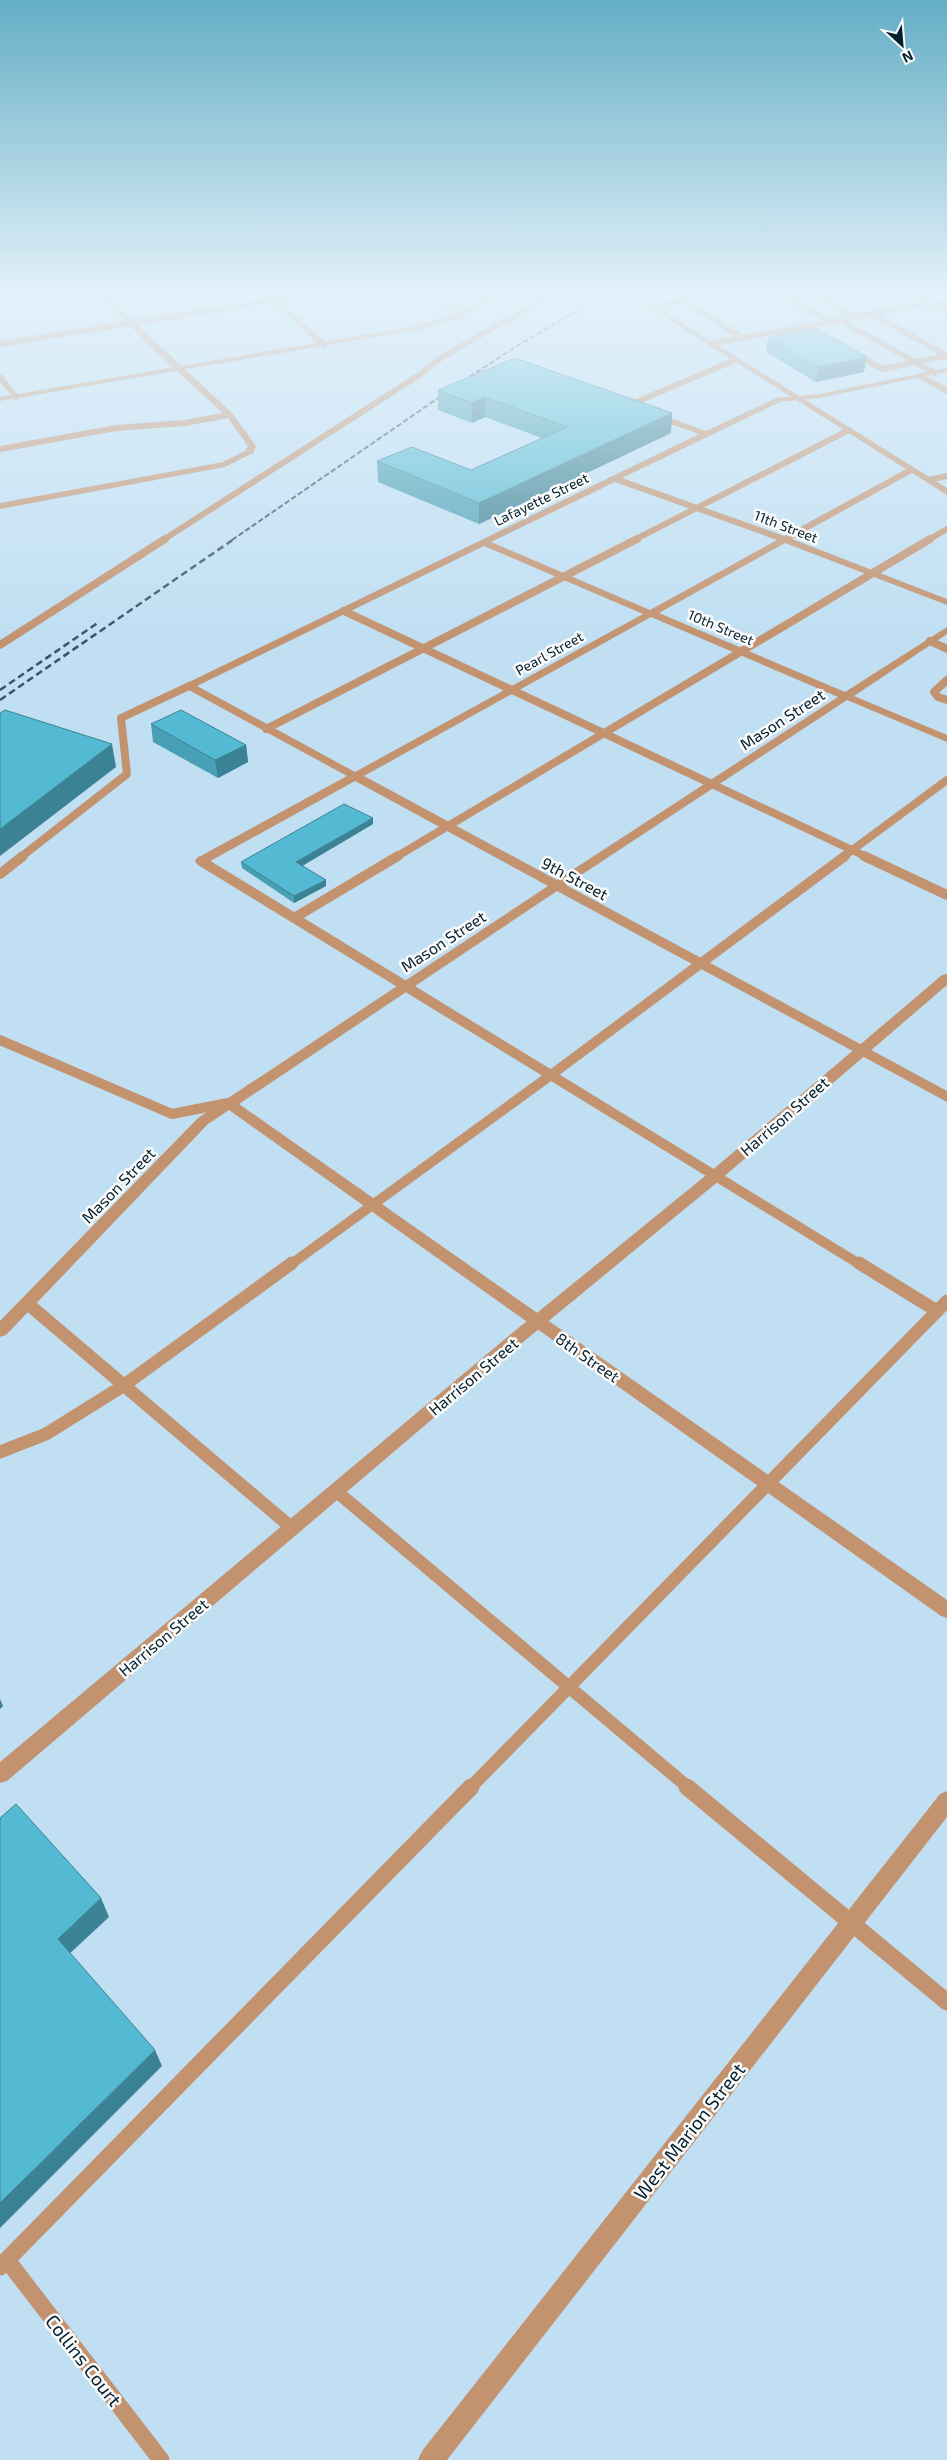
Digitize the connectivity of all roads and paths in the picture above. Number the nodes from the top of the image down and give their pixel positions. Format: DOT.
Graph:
graph roads {
  1 [pos="221,408"];
  2 [pos="369,408"];
  3 [pos="632,408"];
  4 [pos="761,408"];
  5 [pos="814,408"];
  6 [pos="228,415"];
  7 [pos="849,430"];
  8 [pos="707,434"];
  9 [pos="0,449"];
  10 [pos="911,470"];
  11 [pos="947,476"];
  12 [pos="615,479"];
  13 [pos="929,480"];
  14 [pos="947,492"];
  15 [pos="0,506"];
  16 [pos="696,508"];
  17 [pos="947,528"];
  18 [pos="783,539"];
  19 [pos="482,542"];
  20 [pos="872,573"];
  21 [pos="565,576"];
  22 [pos="947,602"];
  23 [pos="344,610"];
  24 [pos="651,612"];
  25 [pos="947,630"];
  26 [pos="930,641"];
  27 [pos="0,645"];
  28 [pos="423,648"];
  29 [pos="947,649"];
  30 [pos="742,651"];
  31 [pos="947,680"];
  32 [pos="189,686"];
  33 [pos="512,690"];
  34 [pos="846,696"];
  35 [pos="947,700"];
  36 [pos="266,728"];
  37 [pos="604,733"];
  38 [pos="947,739"];
  39 [pos="355,777"];
  40 [pos="947,780"];
  41 [pos="712,784"];
  42 [pos="448,827"];
  43 [pos="852,850"];
  44 [pos="201,860"];
  45 [pos="0,874"];
  46 [pos="557,885"];
  47 [pos="947,895"];
  48 [pos="294,918"];
  49 [pos="700,964"];
  50 [pos="947,978"];
  51 [pos="405,985"];
  52 [pos="0,1040"];
  53 [pos="861,1051"];
  54 [pos="552,1075"];
  55 [pos="947,1097"];
  56 [pos="228,1104"];
  57 [pos="715,1176"];
  58 [pos="371,1206"];
  59 [pos="28,1303"];
  60 [pos="942,1306"];
  61 [pos="538,1322"];
  62 [pos="0,1331"];
  63 [pos="122,1386"];
  64 [pos="0,1452"];
  65 [pos="767,1484"];
  66 [pos="336,1491"];
  67 [pos="292,1528"];
  68 [pos="947,1610"];
  69 [pos="567,1688"];
  70 [pos="0,1774"];
  71 [pos="947,1801"];
  72 [pos="852,1923"];
  73 [pos="947,2002"];
  74 [pos="3,2263"];
  75 [pos="161,2460"];
  76 [pos="431,2460"];
  1 -- 6 [label="street"];
  2 -- 27 [label="lane"];
  3 -- 8 [label="street"];
  4 -- 8 [label="street, Lafayette Street"];
  5 -- 7 [label="street"];
  6 -- 9 [label="lane"];
  6 -- 15 [label="street"];
  7 -- 10 [label="street"];
  7 -- 16 [label="lane"];
  8 -- 12 [label="street, Lafayette Street"];
  10 -- 13 [label="street"];
  10 -- 18 [label="street, Pearl Street"];
  11 -- 13 [label="lane"];
  12 -- 16 [label="street, 11th Street"];
  12 -- 19 [label="street, Lafayette Street"];
  13 -- 14 [label="street"];
  16 -- 18 [label="street, 11th Street"];
  16 -- 21 [label="lane"];
  17 -- 20 [label="lane"];
  18 -- 20 [label="street, 11th Street"];
  18 -- 24 [label="street, Pearl Street"];
  19 -- 21 [label="street, 10th Street"];
  19 -- 23 [label="street, Lafayette Street"];
  20 -- 22 [label="street, 11th Street"];
  20 -- 30 [label="lane"];
  21 -- 24 [label="street, 10th Street"];
  21 -- 28 [label="lane"];
  23 -- 28 [label="lane"];
  23 -- 32 [label="street, Lafayette Street"];
  24 -- 30 [label="street, 10th Street"];
  24 -- 33 [label="street, Pearl Street"];
  25 -- 26 [label="street, Mason Street"];
  26 -- 29 [label="lane"];
  26 -- 34 [label="street, Mason Street"];
  28 -- 33 [label="lane"];
  28 -- 36 [label="lane"];
  30 -- 34 [label="street, 10th Street"];
  30 -- 37 [label="lane"];
  31 -- 35 [label="lane"];
  32 -- 36 [label="street, 9th Street"];
  32 -- 45 [label="lane"];
  33 -- 37 [label="lane"];
  33 -- 39 [label="street, Pearl Street"];
  34 -- 38 [label="street, 10th Street"];
  34 -- 41 [label="street, Mason Street"];
  36 -- 39 [label="street, 9th Street"];
  37 -- 41 [label="lane"];
  37 -- 42 [label="lane"];
  39 -- 42 [label="street, 9th Street"];
  39 -- 44 [label="street, Pearl Street"];
  40 -- 43 [label="lane"];
  41 -- 43 [label="lane"];
  41 -- 46 [label="street, Mason Street"];
  42 -- 46 [label="street, 9th Street"];
  42 -- 48 [label="lane"];
  43 -- 47 [label="lane"];
  43 -- 49 [label="lane"];
  44 -- 48 [label="lane"];
  46 -- 49 [label="street, 9th Street"];
  46 -- 51 [label="street, Mason Street"];
  48 -- 51 [label="lane"];
  49 -- 53 [label="street, 9th Street"];
  49 -- 54 [label="lane"];
  50 -- 53 [label="street, Harrison Street"];
  51 -- 54 [label="lane"];
  51 -- 56 [label="street, Mason Street"];
  52 -- 56 [label="lane"];
  53 -- 55 [label="street, 9th Street"];
  53 -- 57 [label="street, Harrison Street"];
  54 -- 57 [label="lane"];
  54 -- 58 [label="lane"];
  56 -- 58 [label="street, 8th Street"];
  56 -- 59 [label="street, Mason Street"];
  57 -- 60 [label="lane"];
  57 -- 61 [label="street, Harrison Street"];
  58 -- 61 [label="street, 8th Street"];
  58 -- 63 [label="lane"];
  59 -- 62 [label="street, Mason Street"];
  59 -- 63 [label="lane"];
  60 -- 65 [label="lane"];
  61 -- 65 [label="street, 8th Street"];
  61 -- 66 [label="street, Harrison Street"];
  63 -- 64 [label="lane"];
  63 -- 67 [label="lane"];
  65 -- 68 [label="street, 8th Street"];
  65 -- 69 [label="lane"];
  66 -- 67 [label="street, Harrison Street"];
  66 -- 69 [label="lane"];
  67 -- 70 [label="street, Harrison Street"];
  69 -- 72 [label="lane"];
  69 -- 74 [label="lane"];
  71 -- 72 [label="street, West Marion Street"];
  72 -- 73 [label="lane"];
  72 -- 76 [label="street, West Marion Street"];
  74 -- 75 [label="lane, Collins Court"];
}
